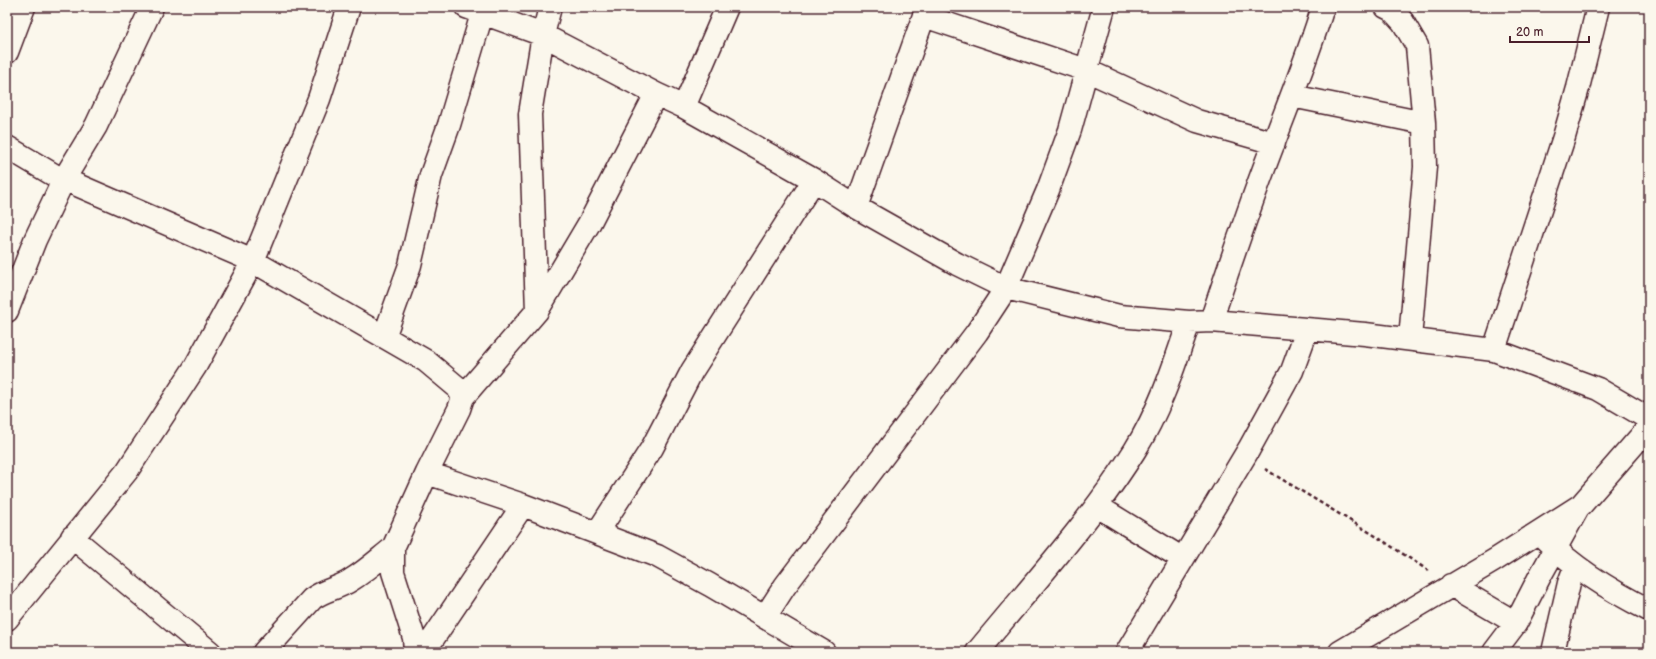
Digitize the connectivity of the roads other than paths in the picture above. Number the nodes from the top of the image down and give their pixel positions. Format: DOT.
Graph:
graph roads {
  1 [pos="24,7"];
  2 [pos="152,7"];
  3 [pos="349,7"];
  4 [pos="550,7"];
  5 [pos="727,7"];
  6 [pos="1104,7"];
  7 [pos="1323,7"];
  8 [pos="1386,7"];
  9 [pos="1598,7"];
  10 [pos="474,10"];
  11 [pos="926,12"];
  12 [pos="543,35"];
  13 [pos="7,52"];
  14 [pos="1086,70"];
  15 [pos="656,94"];
  16 [pos="1292,96"];
  17 [pos="684,107"];
  18 [pos="1424,123"];
  19 [pos="1274,143"];
  20 [pos="7,147"];
  21 [pos="64,179"];
  22 [pos="814,180"];
  23 [pos="856,207"];
  24 [pos="253,261"];
  25 [pos="1006,288"];
  26 [pos="7,311"];
  27 [pos="537,311"];
  28 [pos="1211,321"];
  29 [pos="1189,322"];
  30 [pos="1307,330"];
  31 [pos="384,337"];
  32 [pos="1410,339"];
  33 [pos="1494,350"];
  34 [pos="463,397"];
  35 [pos="1649,419"];
  36 [pos="1649,427"];
  37 [pos="427,473"];
  38 [pos="523,505"];
  39 [pos="1581,505"];
  40 [pos="1097,506"];
  41 [pos="1538,532"];
  42 [pos="597,533"];
  43 [pos="72,537"];
  44 [pos="393,548"];
  45 [pos="1555,549"];
  46 [pos="1183,559"];
  47 [pos="1575,567"];
  48 [pos="1451,585"];
  49 [pos="1649,610"];
  50 [pos="765,617"];
  51 [pos="7,619"];
  52 [pos="1516,623"];
  53 [pos="210,652"];
  54 [pos="264,652"];
  55 [pos="415,652"];
  56 [pos="424,652"];
  57 [pos="824,652"];
  58 [pos="977,652"];
  59 [pos="1127,652"];
  60 [pos="1340,652"];
  61 [pos="1494,652"];
  62 [pos="1553,652"];
  1 -- 13 [label="street"];
  2 -- 21 [label="street"];
  3 -- 24 [label="street"];
  4 -- 12 [label="street"];
  5 -- 17 [label="street"];
  6 -- 14 [label="street"];
  7 -- 16 [label="street"];
  8 -- 18 [label="street"];
  9 -- 33 [label="street"];
  10 -- 12 [label="street"];
  10 -- 31 [label="street"];
  11 -- 14 [label="street"];
  11 -- 23 [label="street"];
  12 -- 15 [label="street"];
  12 -- 27 [label="street"];
  14 -- 19 [label="street"];
  14 -- 25 [label="street"];
  15 -- 17 [label="street"];
  15 -- 27 [label="street"];
  16 -- 18 [label="street"];
  16 -- 19 [label="street"];
  17 -- 22 [label="street"];
  18 -- 32 [label="street"];
  19 -- 28 [label="street"];
  20 -- 21 [label="street"];
  21 -- 24 [label="street"];
  21 -- 26 [label="street"];
  22 -- 23 [label="street"];
  22 -- 42 [label="street"];
  23 -- 25 [label="street"];
  24 -- 31 [label="street"];
  24 -- 43 [label="street"];
  25 -- 29 [label="street"];
  25 -- 50 [label="street"];
  27 -- 34 [label="street"];
  28 -- 29 [label="street"];
  28 -- 30 [label="street"];
  29 -- 40 [label="street"];
  30 -- 32 [label="street"];
  30 -- 46 [label="street"];
  31 -- 34 [label="street"];
  32 -- 33 [label="street"];
  33 -- 35 [label="street"];
  34 -- 37 [label="street"];
  36 -- 39 [label="street"];
  37 -- 38 [label="street"];
  37 -- 44 [label="street"];
  38 -- 42 [label="street"];
  38 -- 56 [label="street"];
  39 -- 41 [label="street"];
  39 -- 45 [label="street"];
  40 -- 46 [label="street"];
  40 -- 58 [label="street"];
  41 -- 45 [label="street"];
  41 -- 48 [label="street"];
  42 -- 50 [label="street"];
  43 -- 51 [label="street"];
  43 -- 53 [label="street"];
  44 -- 54 [label="street"];
  44 -- 55 [label="street"];
  45 -- 47 [label="street"];
  45 -- 52 [label="street"];
  46 -- 59 [label="street"];
  47 -- 49 [label="street"];
  47 -- 62 [label="street"];
  48 -- 52 [label="street"];
  48 -- 60 [label="street"];
  50 -- 57 [label="street"];
  52 -- 61 [label="street"];
}
